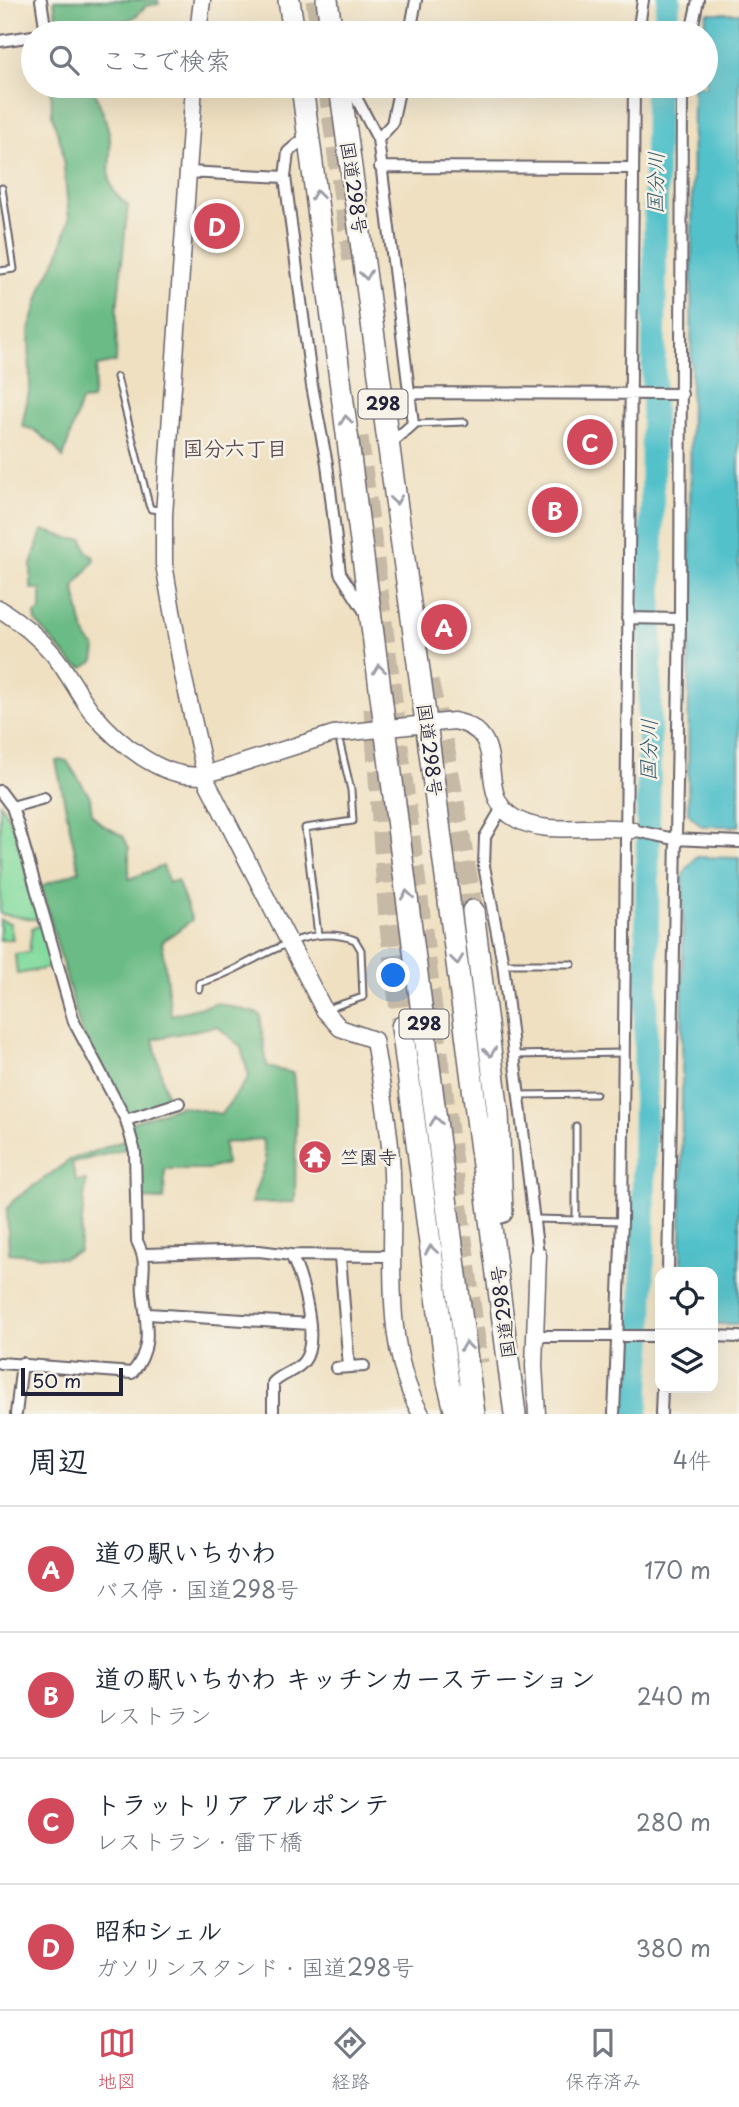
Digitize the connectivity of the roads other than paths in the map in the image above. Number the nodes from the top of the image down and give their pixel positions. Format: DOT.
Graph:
graph roads {
  1 [pos="41,0"];
  2 [pos="202,0"];
  3 [pos="289,0"];
  4 [pos="327,0"];
  5 [pos="416,0"];
  6 [pos="643,0"];
  7 [pos="698,0"];
  8 [pos="44,21"];
  9 [pos="199,21"];
  10 [pos="292,21"];
  11 [pos="330,21"];
  12 [pos="412,21"];
  13 [pos="640,21"];
  14 [pos="694,21"];
  15 [pos="21,38"];
  16 [pos="0,41"];
  17 [pos="193,98"];
  18 [pos="304,98"];
  19 [pos="342,98"];
  20 [pos="356,98"];
  21 [pos="397,98"];
  22 [pos="634,98"];
  23 [pos="682,98"];
  24 [pos="309,134"];
  25 [pos="378,139"];
  26 [pos="380,167"];
  27 [pos="632,168"];
  28 [pos="188,172"];
  29 [pos="285,177"];
  30 [pos="2,188"];
  31 [pos="0,271"];
  32 [pos="117,377"];
  33 [pos="410,393"];
  34 [pos="630,393"];
  35 [pos="676,394"];
  36 [pos="465,422"];
  37 [pos="413,424"];
  38 [pos="389,445"];
  39 [pos="164,510"];
  40 [pos="0,609"];
  41 [pos="630,618"];
  42 [pos="680,619"];
  43 [pos="375,634"];
  44 [pos="426,722"];
  45 [pos="386,726"];
  46 [pos="341,744"];
  47 [pos="204,775"];
  48 [pos="0,791"];
  49 [pos="44,798"];
  50 [pos="12,807"];
  51 [pos="502,808"];
  52 [pos="629,829"];
  53 [pos="674,839"];
  54 [pos="739,842"];
  55 [pos="473,911"];
  56 [pos="318,935"];
  57 [pos="289,942"];
  58 [pos="503,964"];
  59 [pos="572,964"];
  60 [pos="199,989"];
  61 [pos="324,1010"];
  62 [pos="402,1027"];
  63 [pos="623,1053"];
  64 [pos="513,1055"];
  65 [pos="596,1094"];
  66 [pos="517,1095"];
  67 [pos="179,1103"];
  68 [pos="126,1120"];
  69 [pos="576,1126"];
  70 [pos="535,1219"];
  71 [pos="576,1219"];
  72 [pos="622,1221"];
  73 [pos="145,1254"];
  74 [pos="291,1255"];
  75 [pos="538,1255"];
  76 [pos="390,1256"];
  77 [pos="340,1257"];
  78 [pos="667,1267"];
  79 [pos="502,1306"];
  80 [pos="148,1314"];
  81 [pos="310,1324"];
  82 [pos="621,1335"];
  83 [pos="537,1336"];
  84 [pos="655,1336"];
  85 [pos="718,1336"];
  86 [pos="739,1337"];
  87 [pos="0,1363"];
  88 [pos="22,1363"];
  89 [pos="364,1366"];
  90 [pos="336,1367"];
  91 [pos="349,1367"];
  92 [pos="662,1393"];
  93 [pos="16,1414"];
  94 [pos="272,1414"];
  95 [pos="421,1414"];
  96 [pos="456,1414"];
  97 [pos="474,1414"];
  98 [pos="515,1414"];
  99 [pos="537,1414"];
  100 [pos="614,1414"];
  101 [pos="661,1414"];
  1 -- 8 [label="street"];
  2 -- 9 [label="street"];
  3 -- 10 [label="highway"];
  4 -- 11 [label="highway"];
  5 -- 12 [label="street"];
  6 -- 13 [label="street"];
  7 -- 14 [label="street"];
  15 -- 16 [label="street"];
  17 -- 28 [label="street"];
  18 -- 24 [label="highway, 国道298号 / 298"];
  19 -- 38 [label="highway, 国道298号 / 298, one-way"];
  20 -- 25 [label="street"];
  21 -- 25 [label="street"];
  22 -- 27 [label="street"];
  23 -- 35 [label="street"];
  24 -- 29 [label="street"];
  43 -- 24 [label="highway, 国道298号 / 298, one-way"];
  25 -- 26 [label="street"];
  26 -- 27 [label="street"];
  26 -- 33 [label="street"];
  27 -- 34 [label="street"];
  28 -- 29 [label="street"];
  28 -- 39 [label="street"];
  29 -- 43 [label="street"];
  30 -- 31 [label="lane"];
  32 -- 39 [label="lane"];
  33 -- 34 [label="street"];
  33 -- 37 [label="street"];
  34 -- 35 [label="street"];
  34 -- 41 [label="street"];
  35 -- 42 [label="street"];
  36 -- 37 [label="lane"];
  37 -- 38 [label="street"];
  38 -- 44 [label="highway, 国道298号 / 298, one-way"];
  39 -- 47 [label="street"];
  40 -- 47 [label="street"];
  41 -- 42 [label="street"];
  41 -- 52 [label="street"];
  42 -- 53 [label="street"];
  45 -- 43 [label="highway, 国道298号 / 298, one-way"];
  44 -- 45 [label="street"];
  44 -- 51 [label="street"];
  44 -- 79 [label="highway, 国道298号 / 298, one-way"];
  45 -- 47 [label="street"];
  97 -- 45 [label="highway, 国道298号 / 298, one-way"];
  46 -- 56 [label="lane"];
  47 -- 57 [label="street"];
  48 -- 50 [label="street"];
  49 -- 50 [label="street"];
  50 -- 68 [label="street"];
  51 -- 52 [label="street"];
  51 -- 58 [label="street"];
  52 -- 53 [label="street"];
  52 -- 63 [label="street"];
  53 -- 54 [label="street"];
  53 -- 78 [label="street"];
  55 -- 79 [label="highway, one-way"];
  56 -- 57 [label="lane"];
  56 -- 61 [label="lane"];
  57 -- 60 [label="lane"];
  57 -- 61 [label="street"];
  58 -- 59 [label="lane"];
  58 -- 64 [label="street"];
  61 -- 76 [label="street"];
  96 -- 62 [label="highway, one-way"];
  63 -- 64 [label="lane"];
  63 -- 72 [label="street"];
  64 -- 66 [label="street"];
  65 -- 66 [label="lane"];
  66 -- 70 [label="street"];
  67 -- 68 [label="street"];
  68 -- 73 [label="street"];
  69 -- 71 [label="lane"];
  70 -- 71 [label="lane"];
  70 -- 75 [label="street"];
  71 -- 72 [label="lane"];
  72 -- 82 [label="street"];
  73 -- 74 [label="street"];
  73 -- 80 [label="street"];
  74 -- 77 [label="street"];
  74 -- 81 [label="street"];
  75 -- 83 [label="street"];
  76 -- 77 [label="street"];
  76 -- 95 [label="street"];
  77 -- 91 [label="street"];
  79 -- 98 [label="highway, 国道298号 / 298"];
  80 -- 81 [label="street"];
  80 -- 88 [label="street"];
  81 -- 94 [label="street"];
  82 -- 83 [label="street"];
  82 -- 84 [label="street"];
  82 -- 100 [label="street"];
  83 -- 99 [label="street"];
  85 -- 86 [label="street"];
  87 -- 88 [label="street"];
  88 -- 93 [label="street"];
  89 -- 91 [label="street"];
  90 -- 91 [label="street"];
  92 -- 101 [label="street"];
}
